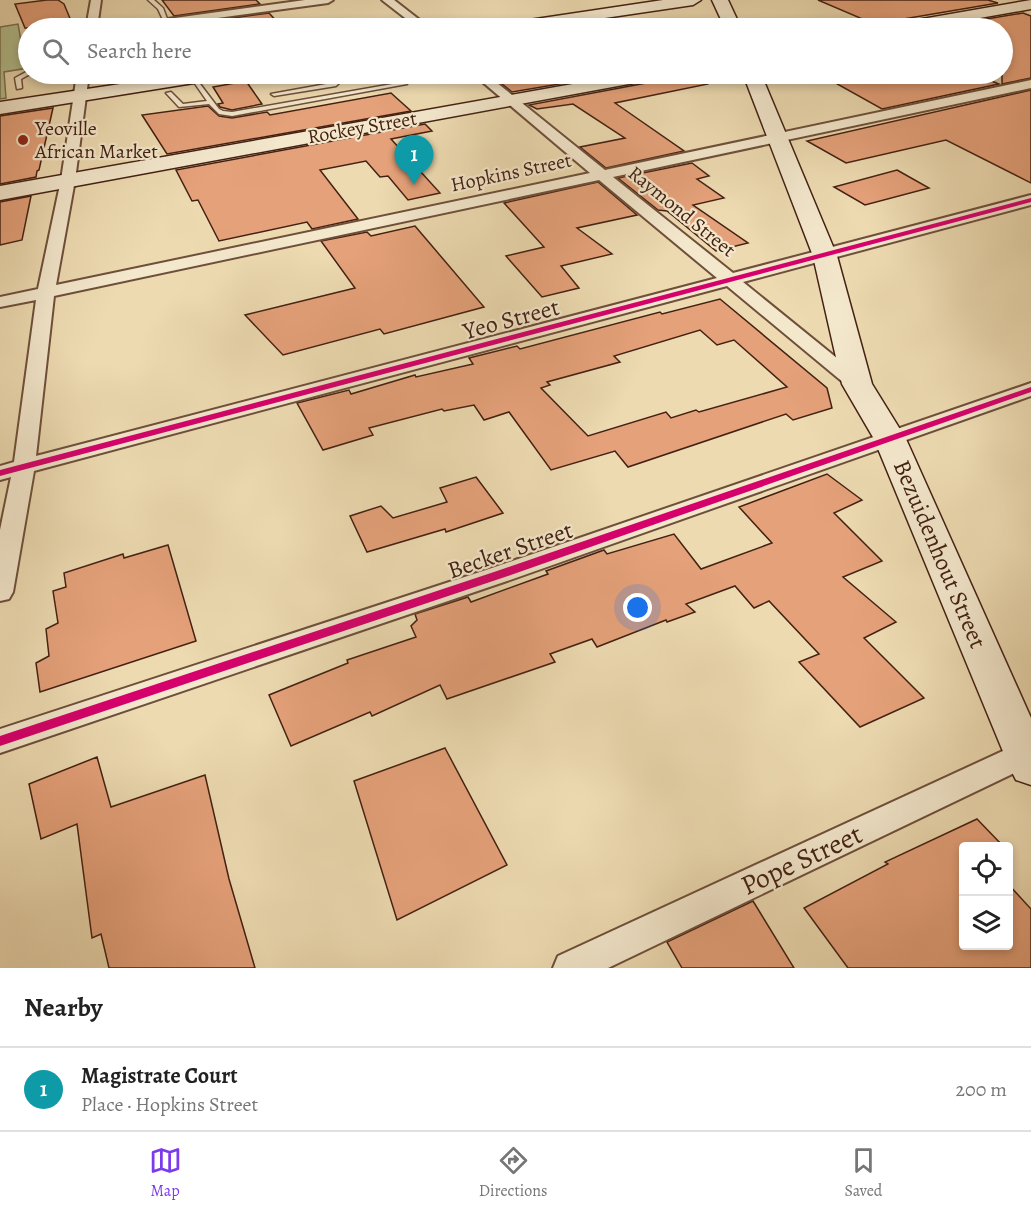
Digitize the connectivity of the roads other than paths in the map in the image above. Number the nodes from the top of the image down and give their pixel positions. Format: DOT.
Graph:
graph roads {
  1 [pos="96,0"];
  2 [pos="151,0"];
  3 [pos="328,0"];
  4 [pos="387,0"];
  5 [pos="693,0"];
  6 [pos="720,0"];
  7 [pos="1031,4"];
  8 [pos="93,18"];
  9 [pos="165,18"];
  10 [pos="196,18"];
  11 [pos="411,18"];
  12 [pos="575,18"];
  13 [pos="728,18"];
  14 [pos="954,18"];
  15 [pos="19,84"];
  16 [pos="81,84"];
  17 [pos="155,84"];
  18 [pos="198,84"];
  19 [pos="335,84"];
  20 [pos="404,84"];
  21 [pos="491,84"];
  22 [pos="600,84"];
  23 [pos="756,84"];
  24 [pos="1031,84"];
  25 [pos="19,88"];
  26 [pos="169,93"];
  27 [pos="274,94"];
  28 [pos="78,96"];
  29 [pos="511,100"];
  30 [pos="211,102"];
  31 [pos="0,108"];
  32 [pos="778,139"];
  33 [pos="600,175"];
  34 [pos="68,180"];
  35 [pos="0,193"];
  36 [pos="1031,200"];
  37 [pos="825,256"];
  38 [pos="733,280"];
  39 [pos="46,292"];
  40 [pos="0,302"];
  41 [pos="857,384"];
  42 [pos="1031,389"];
  43 [pos="890,439"];
  44 [pos="24,466"];
  45 [pos="0,473"];
  46 [pos="0,592"];
  47 [pos="0,741"];
  48 [pos="1029,757"];
  49 [pos="570,968"];
  1 -- 8 [label="street"];
  2 -- 9 [label="lane"];
  3 -- 10 [label="street"];
  4 -- 11 [label="street"];
  5 -- 12 [label="main road"];
  6 -- 13 [label="main road"];
  7 -- 14 [label="main road"];
  15 -- 25 [label="lane"];
  16 -- 28 [label="street"];
  17 -- 28 [label="main road"];
  18 -- 30 [label="lane"];
  19 -- 27 [label="lane"];
  20 -- 30 [label="lane"];
  21 -- 29 [label="street, Raymond Street"];
  22 -- 29 [label="main road, Rockey Street"];
  23 -- 32 [label="main road, Bezuidenhout Street"];
  24 -- 32 [label="street, Hopkins Street"];
  26 -- 30 [label="lane"];
  28 -- 31 [label="main road"];
  28 -- 34 [label="street"];
  29 -- 33 [label="street, Raymond Street"];
  29 -- 34 [label="main road, Rockey Street"];
  32 -- 33 [label="street, Hopkins Street"];
  32 -- 37 [label="main road, Bezuidenhout Street"];
  33 -- 38 [label="street, Raymond Street"];
  33 -- 39 [label="street, Hopkins Street"];
  34 -- 35 [label="main road, Rockey Street"];
  34 -- 39 [label="street"];
  36 -- 37 [label="street, Yeo Street"];
  37 -- 38 [label="street, Yeo Street"];
  37 -- 41 [label="main road, Bezuidenhout Street"];
  38 -- 41 [label="street, Raymond Street"];
  38 -- 44 [label="street, Yeo Street"];
  39 -- 40 [label="street, Hopkins Street"];
  39 -- 44 [label="street"];
  41 -- 43 [label="main road, Bezuidenhout Street"];
  42 -- 43 [label="street, Becker Street"];
  43 -- 47 [label="street, Becker Street"];
  43 -- 48 [label="main road, Bezuidenhout Street"];
  44 -- 45 [label="street, Yeo Street"];
  44 -- 46 [label="street"];
  48 -- 49 [label="street, Pope Street"];
}
